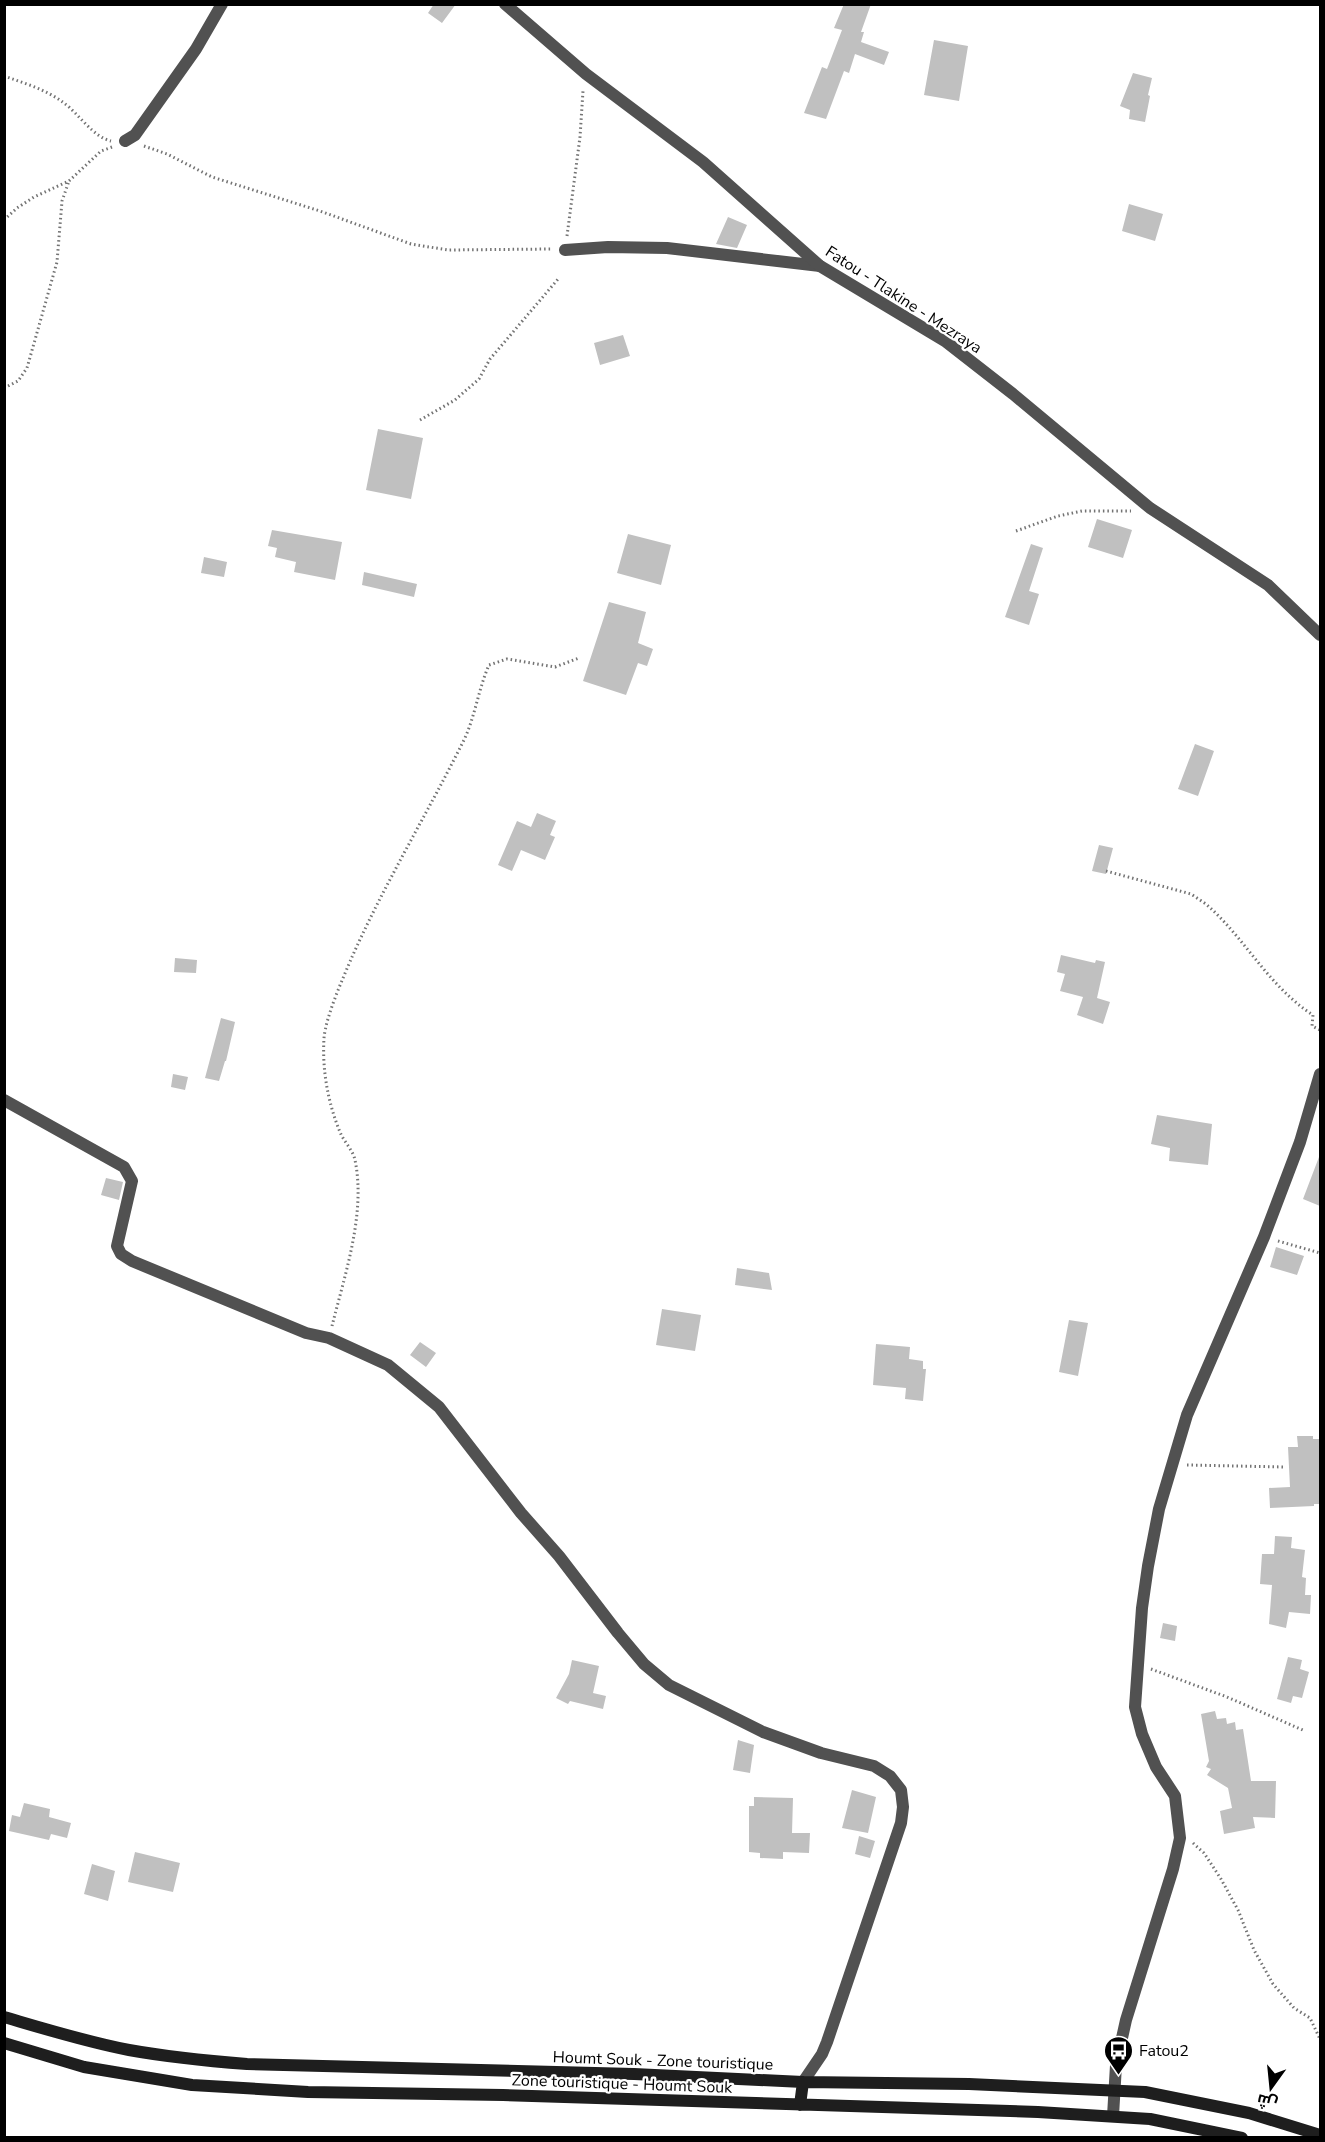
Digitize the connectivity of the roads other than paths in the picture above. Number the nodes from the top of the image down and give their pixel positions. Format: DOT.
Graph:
graph roads {
  1 [pos="222,4"];
  2 [pos="511,7"];
  3 [pos="124,141"];
  4 [pos="565,249"];
  5 [pos="820,266"];
  6 [pos="1320,635"];
  7 [pos="1320,1074"];
  8 [pos="4,1100"];
  9 [pos="4,2017"];
  10 [pos="4,2043"];
  11 [pos="803,2082"];
  12 [pos="1115,2090"];
  13 [pos="800,2105"];
  14 [pos="1113,2116"];
  15 [pos="1320,2134"];
  16 [pos="1242,2138"];
  1 -- 3 [label="street"];
  2 -- 5 [label="street, Fatou - Tlakine - Mezraya"];
  4 -- 5 [label="street"];
  5 -- 6 [label="street, Fatou - Tlakine - Mezraya"];
  7 -- 12 [label="street"];
  8 -- 11 [label="street"];
  9 -- 11 [label="main road, Houmt Souk - Zone touristique"];
  10 -- 13 [label="main road, Zone touristique - Houmt Souk"];
  11 -- 12 [label="main road, Houmt Souk - Zone touristique"];
  11 -- 13 [label="main road"];
  12 -- 14 [label="street"];
  12 -- 15 [label="main road, Houmt Souk - Zone touristique"];
  13 -- 14 [label="main road, Zone touristique - Houmt Souk"];
  14 -- 16 [label="main road, Zone touristique - Houmt Souk"];
}
